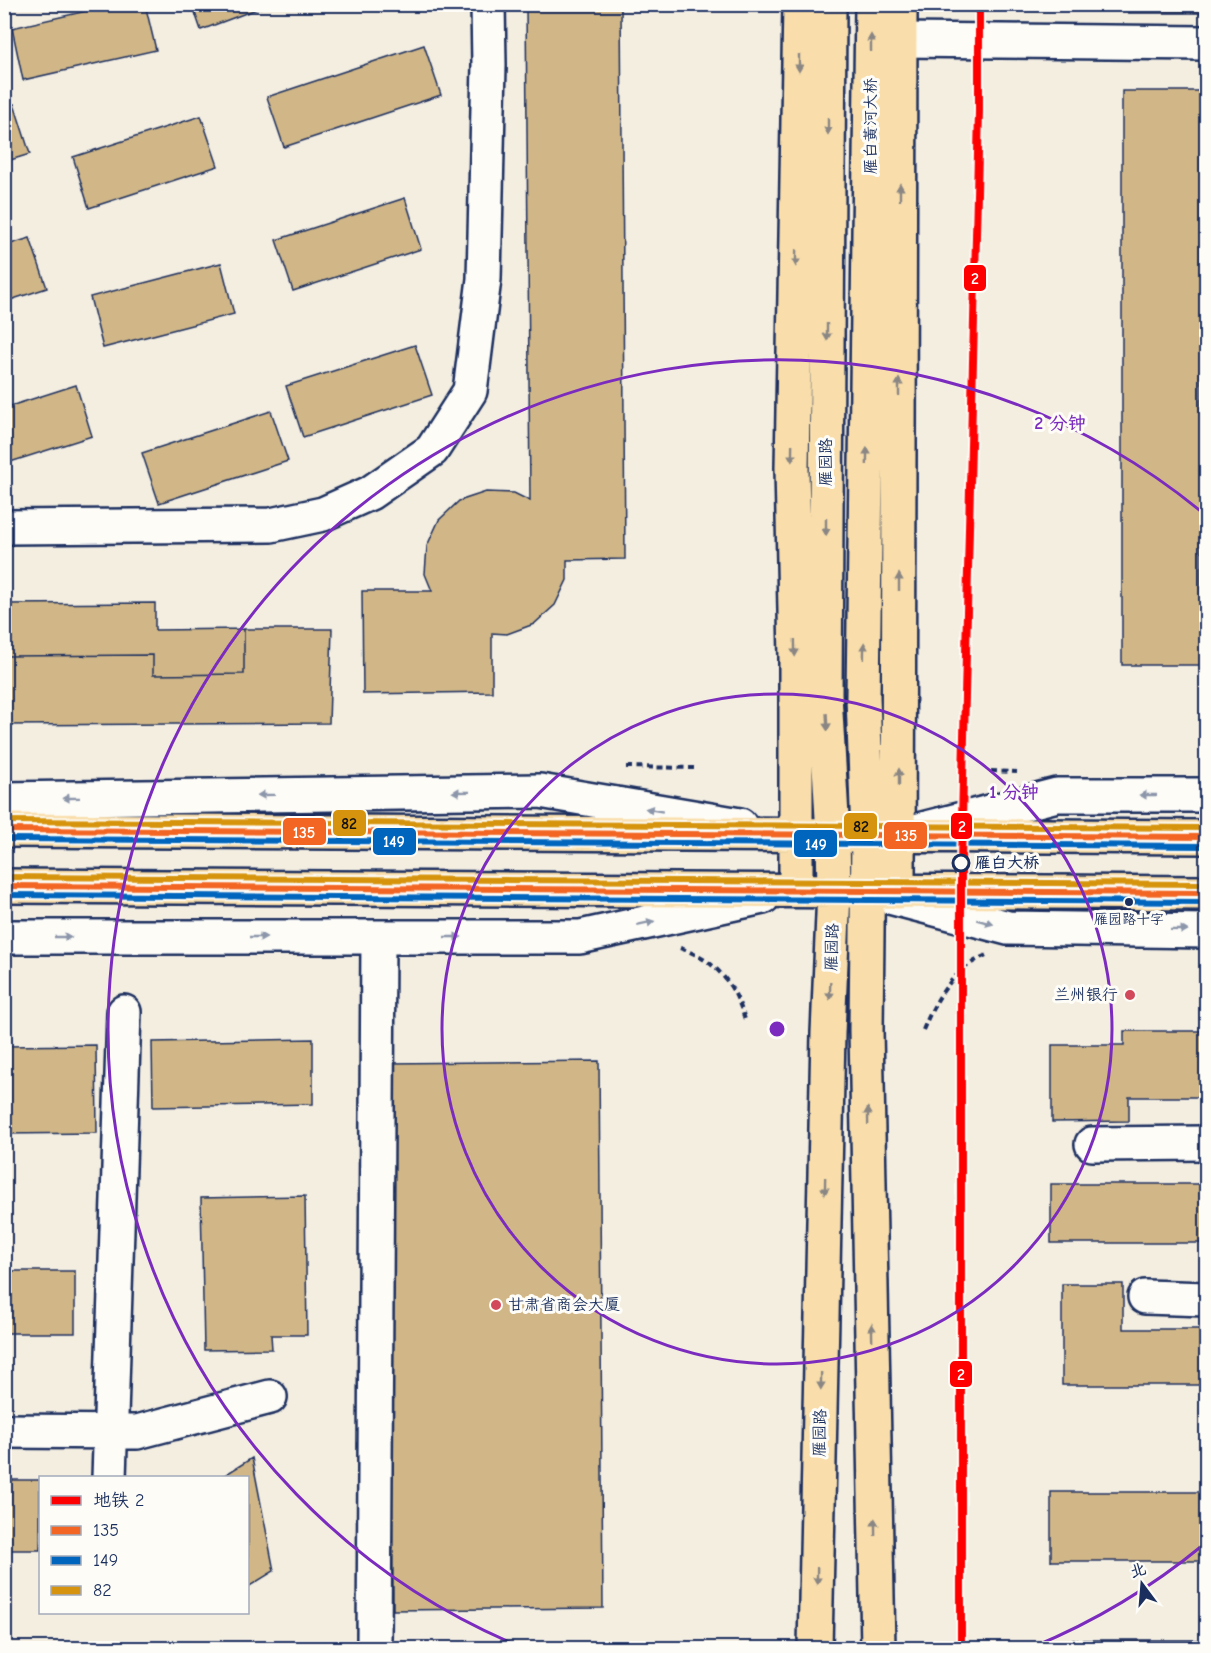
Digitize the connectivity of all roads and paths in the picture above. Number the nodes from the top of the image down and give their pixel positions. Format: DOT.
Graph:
graph roads {
  1 [pos="488,4"];
  2 [pos="800,4"];
  3 [pos="829,4"];
  4 [pos="872,4"];
  5 [pos="900,4"];
  6 [pos="900,40"];
  7 [pos="1206,43"];
  8 [pos="4,527"];
  9 [pos="626,767"];
  10 [pos="694,768"];
  11 [pos="1206,795"];
  12 [pos="4,799"];
  13 [pos="4,830"];
  14 [pos="795,834"];
  15 [pos="833,835"];
  16 [pos="883,835"];
  17 [pos="1206,837"];
  18 [pos="4,886"];
  19 [pos="796,890"];
  20 [pos="834,891"];
  21 [pos="883,891"];
  22 [pos="1206,893"];
  23 [pos="1206,931"];
  24 [pos="378,937"];
  25 [pos="4,938"];
  26 [pos="673,946"];
  27 [pos="997,951"];
  28 [pos="124,1011"];
  29 [pos="746,1023"];
  30 [pos="923,1030"];
  31 [pos="1206,1143"];
  32 [pos="1092,1144"];
  33 [pos="1145,1297"];
  34 [pos="1206,1299"];
  35 [pos="270,1397"];
  36 [pos="4,1431"];
  37 [pos="111,1431"];
  38 [pos="109,1476"];
  39 [pos="375,1648"];
  40 [pos="815,1648"];
  41 [pos="878,1648"];
  1 -- 8 [label="street"];
  2 -- 14 [label="main road, 雁园路, one-way"];
  3 -- 15 [label="main road, 雁园路, one-way"];
  16 -- 4 [label="main road, 雁白黄河大桥, one-way"];
  5 -- 6 [label="main road"];
  6 -- 7 [label="street"];
  16 -- 6 [label="main road, one-way"];
  9 -- 10 [label="path"];
  11 -- 16 [label="street, one-way"];
  14 -- 12 [label="street, one-way"];
  13 -- 14 [label="main road"];
  14 -- 15 [label="main road"];
  14 -- 19 [label="main road, 雁园路"];
  15 -- 16 [label="main road"];
  15 -- 20 [label="main road, 雁园路"];
  16 -- 17 [label="main road"];
  16 -- 21 [label="main road"];
  18 -- 19 [label="main road"];
  19 -- 20 [label="main road"];
  24 -- 19 [label="street, one-way"];
  20 -- 21 [label="main road"];
  20 -- 40 [label="main road, 雁园路, one-way"];
  21 -- 22 [label="main road"];
  21 -- 23 [label="street, one-way"];
  41 -- 21 [label="main road, one-way"];
  25 -- 24 [label="street, one-way"];
  24 -- 39 [label="street"];
  26 -- 29 [label="path"];
  27 -- 30 [label="path"];
  28 -- 37 [label="street"];
  31 -- 32 [label="street"];
  33 -- 34 [label="street"];
  35 -- 37 [label="street"];
  36 -- 37 [label="street"];
  37 -- 38 [label="street"];
}
